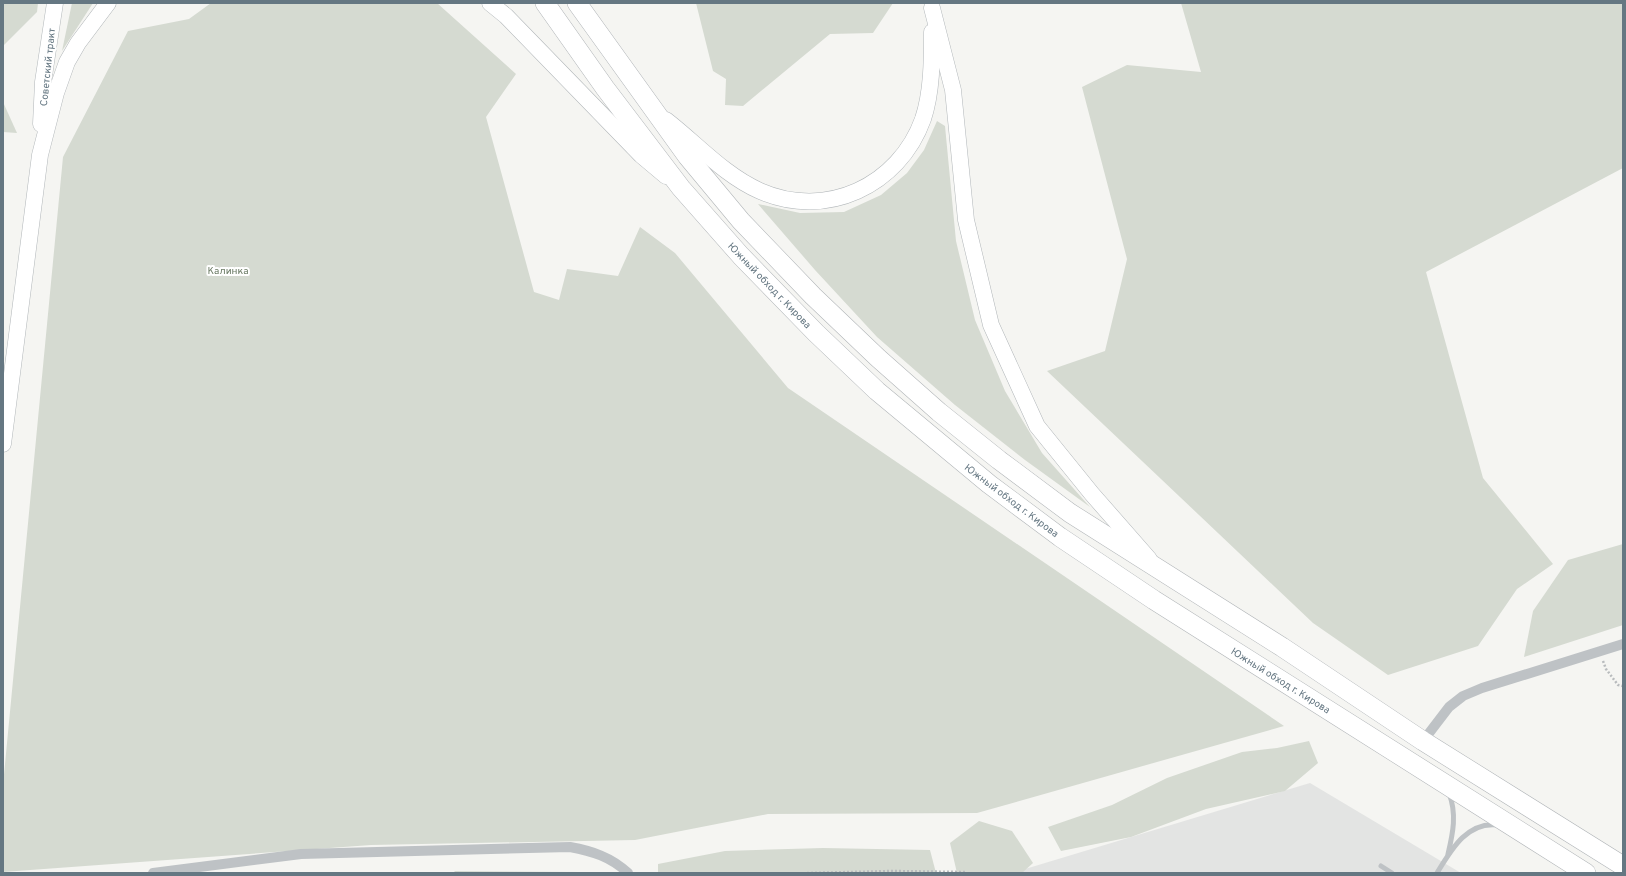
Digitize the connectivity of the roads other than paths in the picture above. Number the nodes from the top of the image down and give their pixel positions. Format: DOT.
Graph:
graph roads {
  1 [pos="55,3"];
  2 [pos="108,3"];
  3 [pos="490,3"];
  4 [pos="545,3"];
  5 [pos="577,3"];
  6 [pos="932,5"];
  7 [pos="658,114"];
  8 [pos="40,155"];
  9 [pos="681,188"];
  10 [pos="3,444"];
  11 [pos="1159,570"];
  12 [pos="1623,644"];
  13 [pos="1423,740"];
  14 [pos="1446,785"];
  15 [pos="1515,828"];
  16 [pos="1447,857"];
  17 [pos="1381,866"];
  18 [pos="1623,866"];
  19 [pos="154,873"];
  20 [pos="628,873"];
  21 [pos="1392,873"];
  22 [pos="1437,873"];
  23 [pos="1586,873"];
  1 -- 8 [label="main road, Советский тракт"];
  2 -- 8 [label="main road"];
  3 -- 9 [label="main road"];
  4 -- 9 [label="highway, Южный обход г. Кирова"];
  5 -- 7 [label="highway"];
  6 -- 7 [label="main road"];
  6 -- 11 [label="main road"];
  7 -- 11 [label="highway"];
  8 -- 10 [label="main road"];
  9 -- 14 [label="highway, Южный обход г. Кирова"];
  11 -- 13 [label="highway"];
  12 -- 13 [label="street"];
  13 -- 18 [label="highway"];
  14 -- 15 [label="highway, Южный обход г. Кирова"];
  14 -- 16 [label="lane"];
  15 -- 16 [label="lane"];
  15 -- 23 [label="highway, Южный обход г. Кирова"];
  16 -- 22 [label="lane"];
  17 -- 21 [label="lane"];
  19 -- 20 [label="street"];
}
